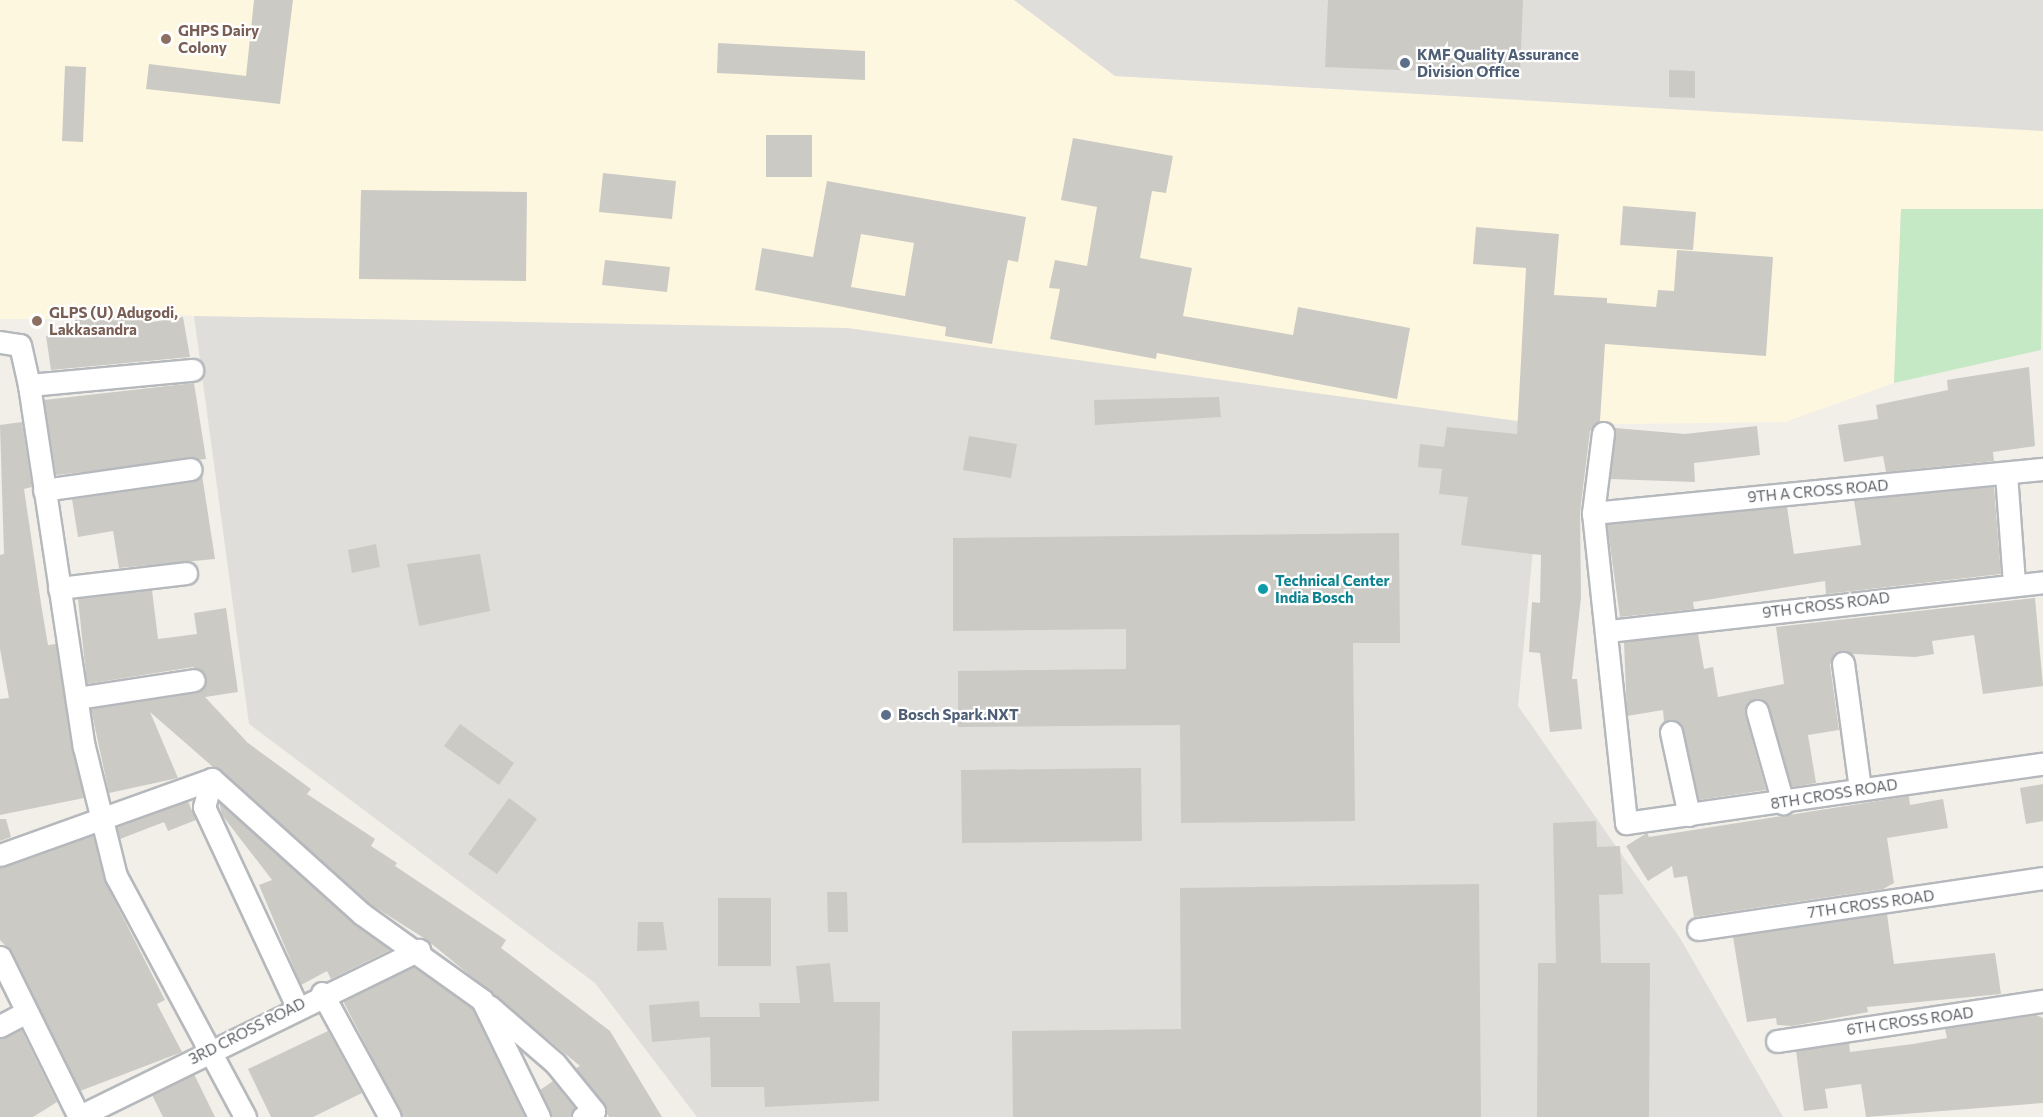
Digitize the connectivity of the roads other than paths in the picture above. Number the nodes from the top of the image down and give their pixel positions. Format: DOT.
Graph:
graph roads {
  1 [pos="0,342"];
  2 [pos="192,369"];
  3 [pos="29,385"];
  4 [pos="1603,434"];
  5 [pos="191,469"];
  6 [pos="2043,470"];
  7 [pos="2006,474"];
  8 [pos="44,490"];
  9 [pos="1593,513"];
  10 [pos="186,573"];
  11 [pos="2014,582"];
  12 [pos="2043,582"];
  13 [pos="59,588"];
  14 [pos="1609,631"];
  15 [pos="1843,663"];
  16 [pos="194,680"];
  17 [pos="77,698"];
  18 [pos="1757,711"];
  19 [pos="1671,732"];
  20 [pos="2043,764"];
  21 [pos="212,779"];
  22 [pos="1860,788"];
  23 [pos="1783,803"];
  24 [pos="1689,815"];
  25 [pos="102,819"];
  26 [pos="0,855"];
  27 [pos="2043,878"];
  28 [pos="1698,929"];
  29 [pos="419,950"];
  30 [pos="0,957"];
  31 [pos="322,993"];
  32 [pos="482,1000"];
  33 [pos="2043,1001"];
  34 [pos="297,1006"];
  35 [pos="26,1012"];
  36 [pos="0,1026"];
  37 [pos="1777,1041"];
  38 [pos="210,1050"];
  39 [pos="79,1117"];
  40 [pos="245,1117"];
  41 [pos="390,1117"];
  42 [pos="539,1117"];
  43 [pos="584,1117"];
  1 -- 3 [label="street"];
  2 -- 3 [label="street"];
  3 -- 8 [label="street"];
  4 -- 9 [label="street"];
  5 -- 8 [label="street"];
  6 -- 7 [label="street, 9TH A CROSS ROAD"];
  7 -- 9 [label="street, 9TH A CROSS ROAD"];
  7 -- 11 [label="street"];
  8 -- 13 [label="street"];
  9 -- 14 [label="street"];
  10 -- 13 [label="street"];
  11 -- 12 [label="street, 9TH CROSS ROAD"];
  11 -- 14 [label="street, 9TH CROSS ROAD"];
  13 -- 17 [label="street"];
  14 -- 24 [label="street, 8TH CROSS ROAD"];
  15 -- 22 [label="street"];
  16 -- 17 [label="street"];
  17 -- 25 [label="street"];
  18 -- 23 [label="street"];
  19 -- 24 [label="street"];
  20 -- 22 [label="street, 8TH CROSS ROAD"];
  21 -- 25 [label="street"];
  21 -- 29 [label="street"];
  21 -- 34 [label="street"];
  22 -- 23 [label="street, 8TH CROSS ROAD"];
  23 -- 24 [label="street, 8TH CROSS ROAD"];
  25 -- 26 [label="street"];
  25 -- 38 [label="street"];
  27 -- 28 [label="street, 7TH CROSS ROAD"];
  29 -- 31 [label="street, 3RD CROSS ROAD"];
  29 -- 32 [label="street"];
  30 -- 35 [label="street"];
  31 -- 34 [label="street, 3RD CROSS ROAD"];
  31 -- 41 [label="street"];
  32 -- 42 [label="street"];
  32 -- 43 [label="street"];
  33 -- 37 [label="street, 6TH CROSS ROAD"];
  34 -- 38 [label="street, 3RD CROSS ROAD"];
  35 -- 36 [label="street"];
  35 -- 39 [label="street"];
  38 -- 39 [label="street, 3RD CROSS ROAD"];
  38 -- 40 [label="street"];
}
